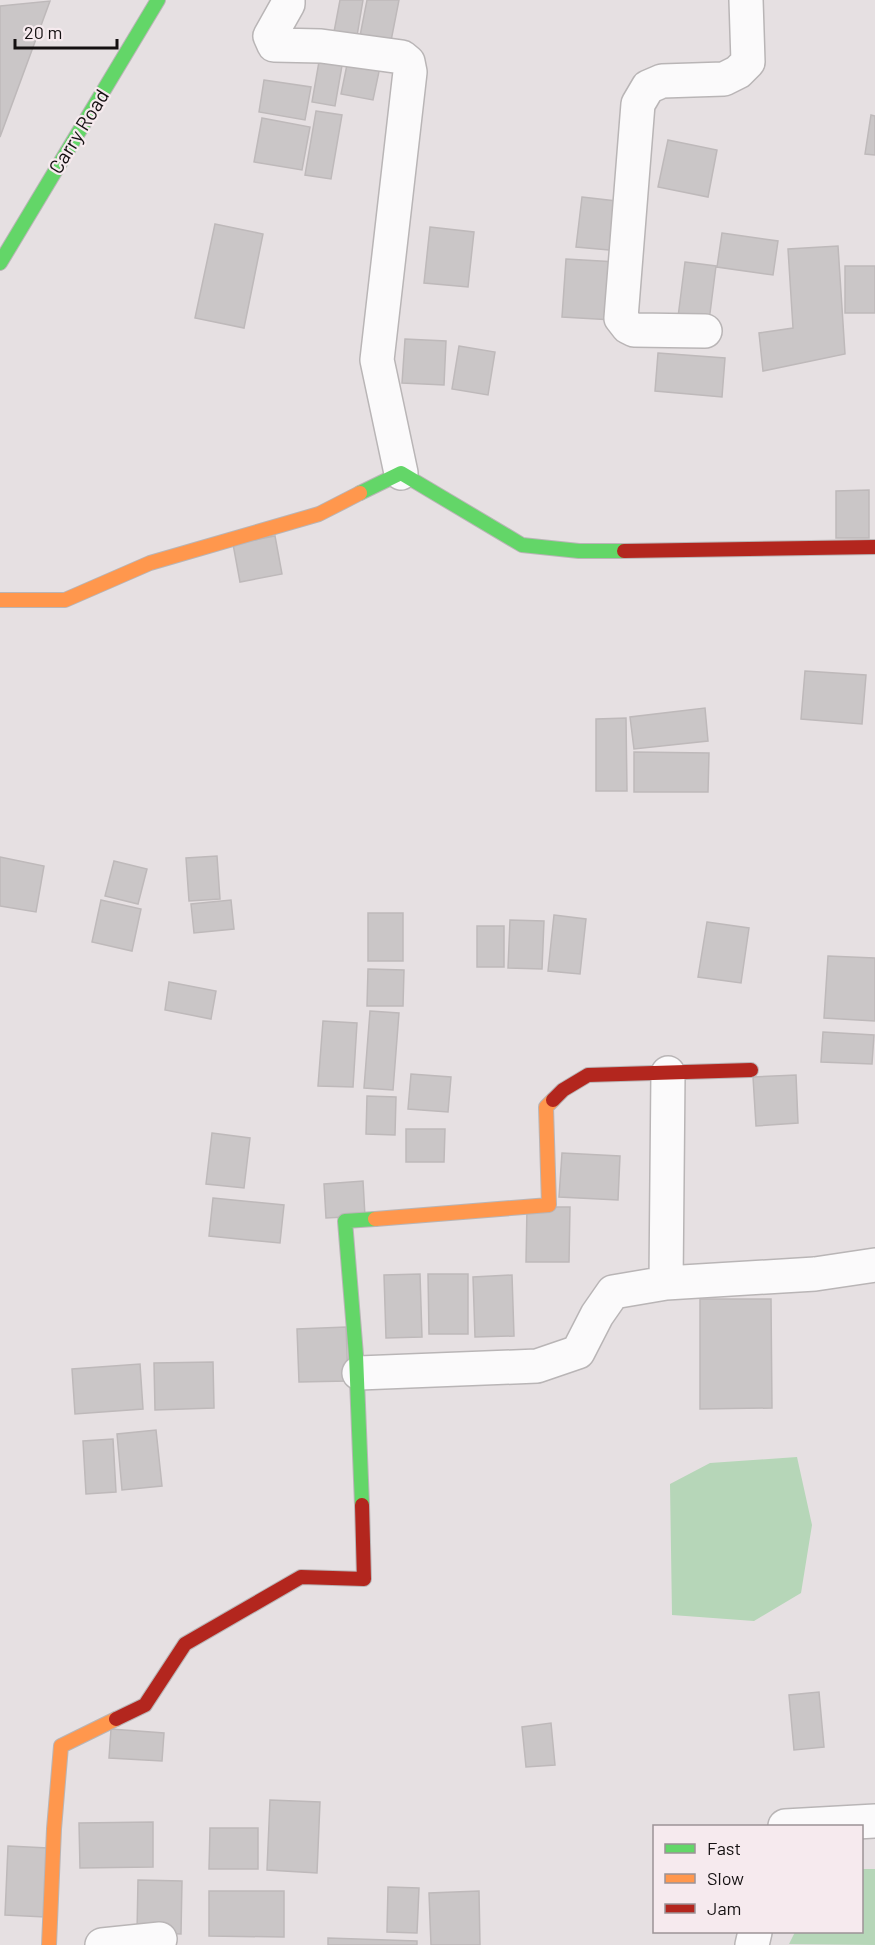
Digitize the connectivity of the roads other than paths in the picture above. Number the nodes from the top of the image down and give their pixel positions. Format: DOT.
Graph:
graph roads {
  1 [pos="158,0"];
  2 [pos="288,0"];
  3 [pos="746,0"];
  4 [pos="0,263"];
  5 [pos="705,331"];
  6 [pos="401,473"];
  7 [pos="875,547"];
  8 [pos="0,600"];
  9 [pos="750,1070"];
  10 [pos="668,1073"];
  11 [pos="875,1265"];
  12 [pos="666,1282"];
  13 [pos="359,1373"];
  14 [pos="875,1821"];
  15 [pos="815,1825"];
  16 [pos="160,1939"];
  17 [pos="49,1945"];
  18 [pos="102,1945"];
  1 -- 4 [label="street, Carry Road"];
  2 -- 6 [label="street"];
  3 -- 5 [label="street"];
  6 -- 7 [label="street"];
  6 -- 8 [label="street"];
  9 -- 10 [label="street"];
  10 -- 12 [label="street"];
  10 -- 13 [label="street"];
  11 -- 12 [label="street"];
  12 -- 13 [label="street"];
  13 -- 17 [label="street"];
  14 -- 15 [label="street"];
  16 -- 18 [label="street"];
}
